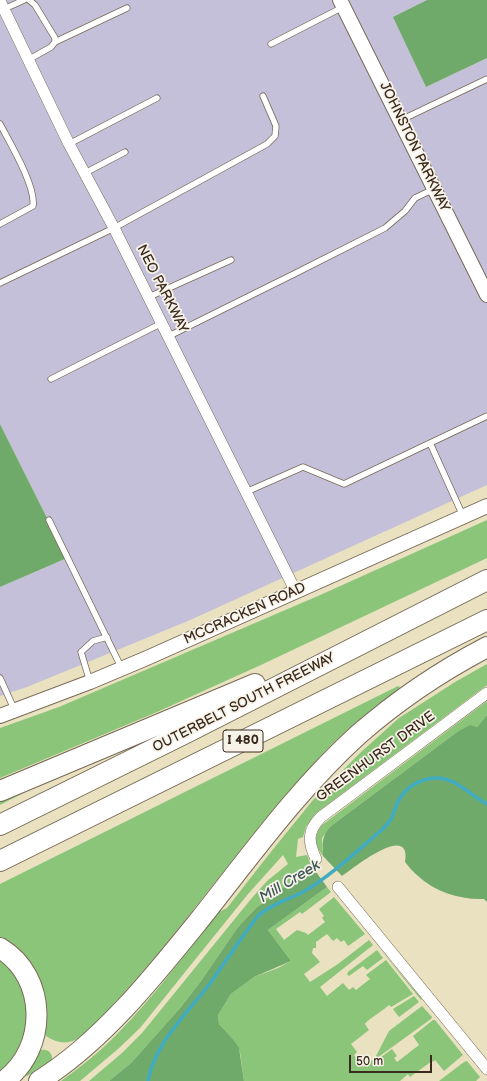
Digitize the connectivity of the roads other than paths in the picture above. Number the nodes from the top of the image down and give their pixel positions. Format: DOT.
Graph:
graph roads {
  1 [pos="24,0"];
  2 [pos="29,0"];
  3 [pos="342,3"];
  4 [pos="2,5"];
  5 [pos="128,8"];
  6 [pos="55,42"];
  7 [pos="271,44"];
  8 [pos="28,60"];
  9 [pos="487,79"];
  10 [pos="263,96"];
  11 [pos="157,98"];
  12 [pos="400,120"];
  13 [pos="0,124"];
  14 [pos="69,144"];
  15 [pos="125,152"];
  16 [pos="85,174"];
  17 [pos="435,189"];
  18 [pos="0,224"];
  19 [pos="114,228"];
  20 [pos="231,260"];
  21 [pos="0,283"];
  22 [pos="487,295"];
  23 [pos="149,297"];
  24 [pos="162,323"];
  25 [pos="169,336"];
  26 [pos="51,379"];
  27 [pos="487,416"];
  28 [pos="430,443"];
  29 [pos="246,492"];
  30 [pos="487,506"];
  31 [pos="464,516"];
  32 [pos="49,520"];
  33 [pos="487,580"];
  34 [pos="296,592"];
  35 [pos="420,613"];
  36 [pos="487,620"];
  37 [pos="107,637"];
  38 [pos="487,648"];
  39 [pos="122,669"];
  40 [pos="0,678"];
  41 [pos="90,682"];
  42 [pos="2,686"];
  43 [pos="487,693"];
  44 [pos="15,711"];
  45 [pos="0,716"];
  46 [pos="0,791"];
  47 [pos="0,825"];
  48 [pos="316,859"];
  49 [pos="0,861"];
  50 [pos="338,887"];
  51 [pos="0,948"];
  52 [pos="487,1069"];
  53 [pos="4,1081"];
  54 [pos="39,1081"];
  1 -- 4 [label="lane"];
  2 -- 6 [label="lane"];
  3 -- 7 [label="lane"];
  3 -- 12 [label="street, JOHNSTON PARKWAY"];
  4 -- 8 [label="street, NEO PARKWAY"];
  5 -- 6 [label="lane"];
  6 -- 8 [label="lane"];
  8 -- 14 [label="street, NEO PARKWAY"];
  9 -- 12 [label="lane"];
  10 -- 19 [label="lane"];
  11 -- 14 [label="lane"];
  12 -- 17 [label="street, JOHNSTON PARKWAY"];
  13 -- 18 [label="lane"];
  14 -- 16 [label="street, NEO PARKWAY"];
  15 -- 16 [label="lane"];
  16 -- 19 [label="street, NEO PARKWAY"];
  17 -- 22 [label="street, JOHNSTON PARKWAY"];
  17 -- 25 [label="lane"];
  19 -- 21 [label="lane"];
  19 -- 23 [label="street, NEO PARKWAY"];
  20 -- 23 [label="lane"];
  23 -- 24 [label="street, NEO PARKWAY"];
  24 -- 25 [label="street, NEO PARKWAY"];
  24 -- 26 [label="lane"];
  25 -- 29 [label="street, NEO PARKWAY"];
  27 -- 28 [label="lane"];
  28 -- 29 [label="lane"];
  28 -- 31 [label="lane"];
  29 -- 34 [label="street, NEO PARKWAY"];
  30 -- 31 [label="street, MCCRACKEN ROAD"];
  31 -- 34 [label="street, MCCRACKEN ROAD"];
  32 -- 37 [label="lane"];
  33 -- 35 [label="highway, OUTERBELT SOUTH FREEWAY / I 480"];
  34 -- 39 [label="street, MCCRACKEN ROAD"];
  35 -- 46 [label="highway"];
  35 -- 47 [label="highway, OUTERBELT SOUTH FREEWAY / I 480"];
  36 -- 49 [label="highway, I 480"];
  37 -- 39 [label="lane"];
  37 -- 41 [label="lane"];
  38 -- 54 [label="highway"];
  39 -- 41 [label="street, MCCRACKEN ROAD"];
  40 -- 42 [label="lane"];
  41 -- 44 [label="street, MCCRACKEN ROAD"];
  42 -- 44 [label="lane"];
  43 -- 48 [label="street, GREENHURST DRIVE"];
  44 -- 45 [label="street, MCCRACKEN ROAD"];
  50 -- 52 [label="street"];
  51 -- 53 [label="highway"];
}
